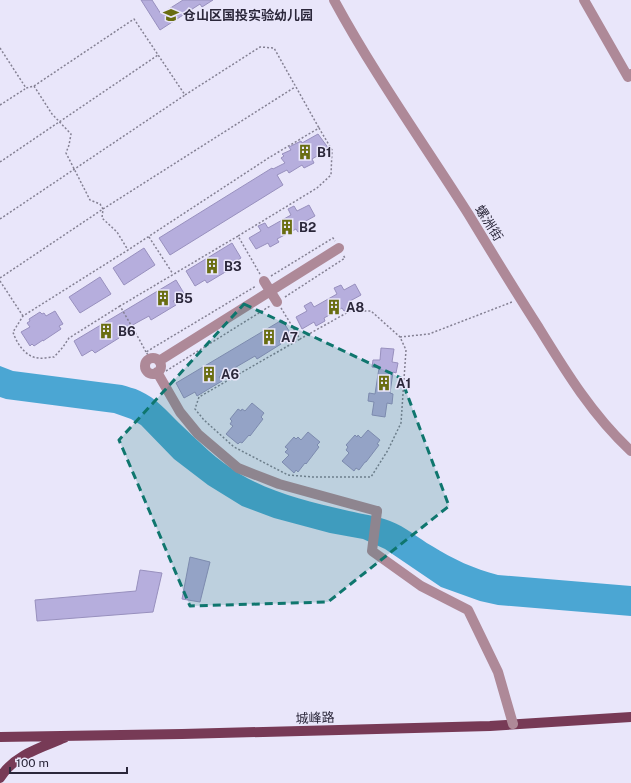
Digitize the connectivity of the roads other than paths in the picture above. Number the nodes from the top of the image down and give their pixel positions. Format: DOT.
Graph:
graph roads {
  1 [pos="334,0"];
  2 [pos="584,0"];
  3 [pos="631,74"];
  4 [pos="339,248"];
  5 [pos="264,281"];
  6 [pos="270,291"];
  7 [pos="277,302"];
  8 [pos="151,357"];
  9 [pos="158,374"];
  10 [pos="631,452"];
  11 [pos="631,717"];
  12 [pos="513,724"];
  13 [pos="69,736"];
  14 [pos="0,737"];
  15 [pos="0,778"];
  1 -- 10 [label="street, 螺洲街"];
  2 -- 3 [label="street"];
  4 -- 6 [label="street"];
  5 -- 6 [label="street"];
  6 -- 7 [label="street"];
  6 -- 8 [label="street"];
  8 -- 9 [label="street"];
  8 -- 9 [label="street"];
  9 -- 12 [label="street, bridge"];
  11 -- 13 [label="main road, 城峰路"];
  13 -- 14 [label="main road, 城峰路"];
  13 -- 15 [label="main road"];
}
